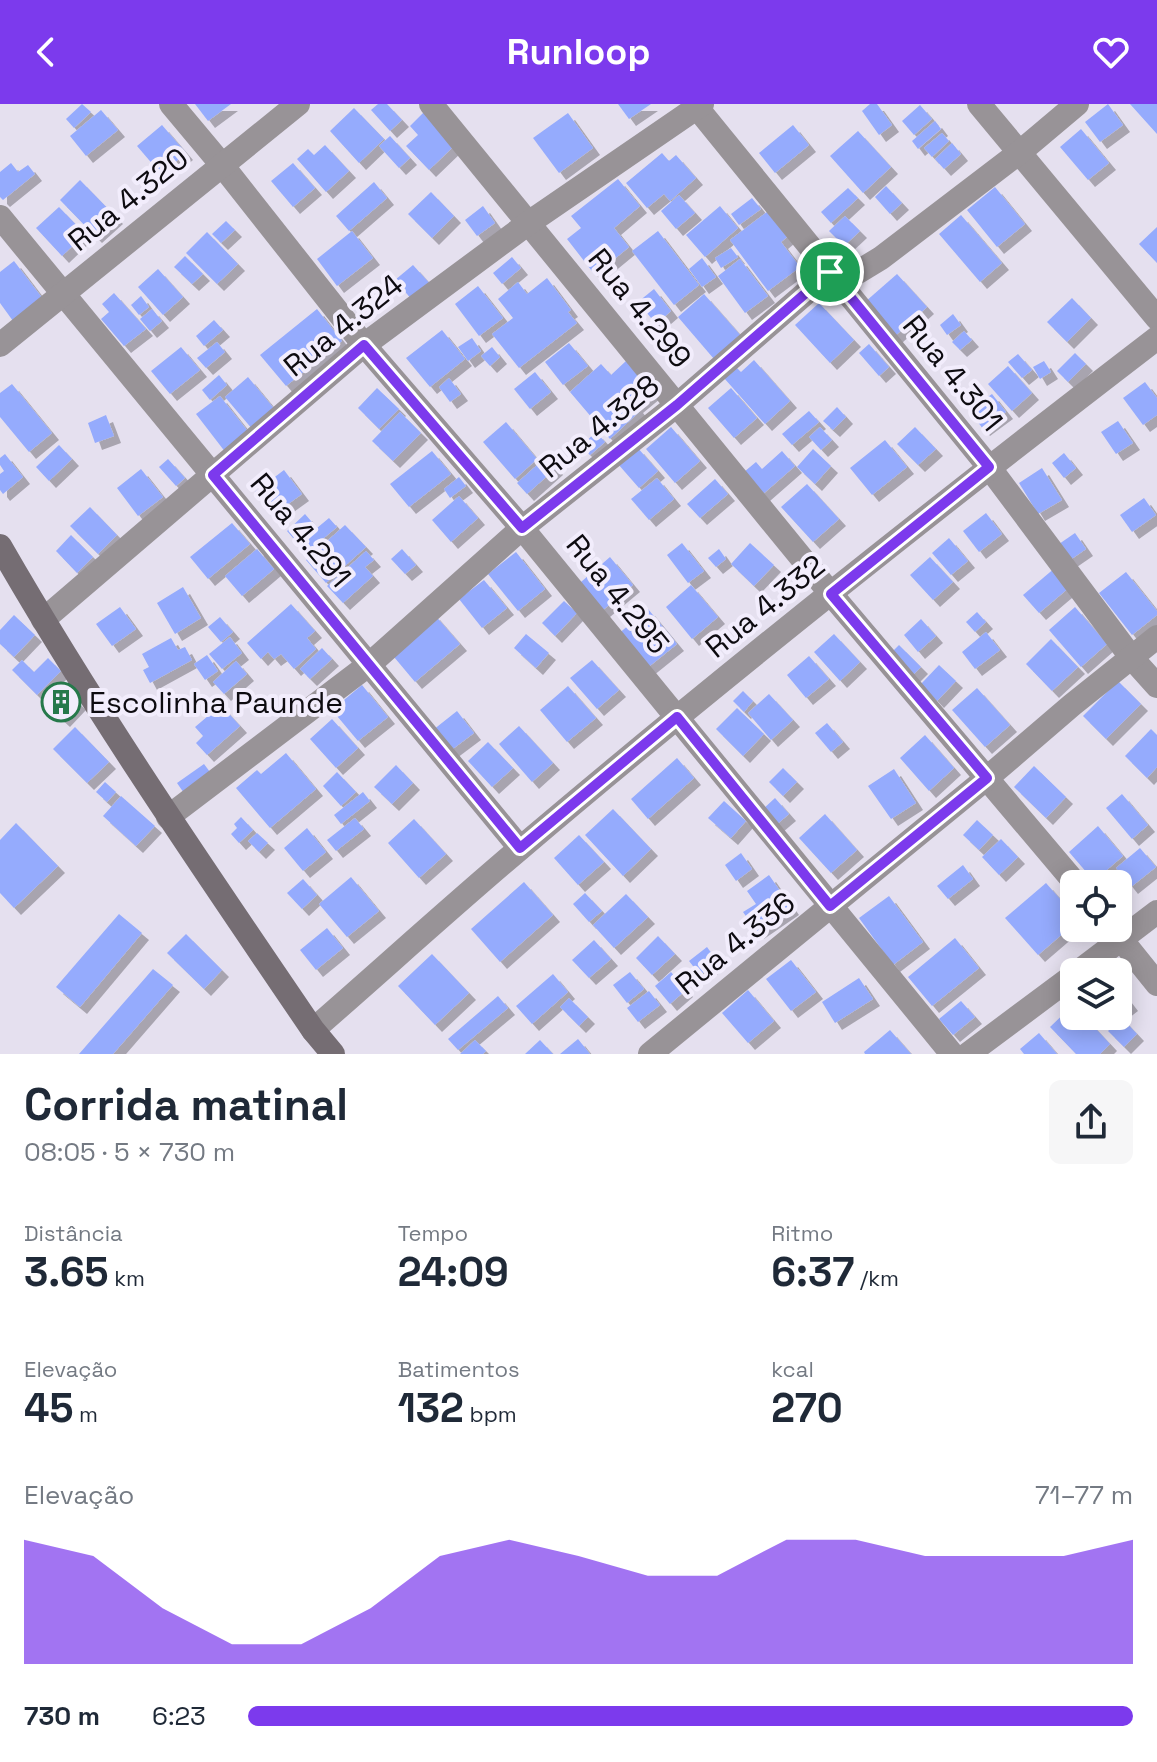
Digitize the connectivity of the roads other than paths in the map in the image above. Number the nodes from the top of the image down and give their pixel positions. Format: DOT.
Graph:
graph roads {
  1 [pos="171,104"];
  2 [pos="298,104"];
  3 [pos="431,104"];
  4 [pos="979,104"];
  5 [pos="1077,104"];
  6 [pos="698,105"];
  7 [pos="1020,152"];
  8 [pos="222,165"];
  9 [pos="0,217"];
  10 [pos="530,222"];
  11 [pos="830,272"];
  12 [pos="63,293"];
  13 [pos="1157,318"];
  14 [pos="1157,338"];
  15 [pos="0,345"];
  16 [pos="364,345"];
  17 [pos="677,405"];
  18 [pos="989,467"];
  19 [pos="213,475"];
  20 [pos="522,528"];
  21 [pos="0,546"];
  22 [pos="831,594"];
  23 [pos="43,620"];
  24 [pos="1157,637"];
  25 [pos="1131,657"];
  26 [pos="371,663"];
  27 [pos="1157,686"];
  28 [pos="677,717"];
  29 [pos="987,778"];
  30 [pos="168,817"];
  31 [pos="520,848"];
  32 [pos="1064,870"];
  33 [pos="830,906"];
  34 [pos="1157,912"];
  35 [pos="1132,926"];
  36 [pos="1109,942"];
  37 [pos="1123,942"];
  38 [pos="1092,958"];
  39 [pos="1157,984"];
  40 [pos="1060,986"];
  41 [pos="313,1030"];
  42 [pos="676,1046"];
  43 [pos="333,1054"];
  44 [pos="650,1054"];
  45 [pos="952,1054"];
  46 [pos="968,1054"];
  1 -- 8 [label="street, Rua 4.295"];
  2 -- 8 [label="street, Rua 4.320"];
  3 -- 10 [label="street, Rua 4.299"];
  4 -- 7 [label="street"];
  5 -- 7 [label="street"];
  6 -- 10 [label="street, Rua 4.324"];
  6 -- 11 [label="street, Rua 4.301"];
  7 -- 11 [label="street"];
  7 -- 13 [label="street"];
  8 -- 12 [label="street, Rua 4.320"];
  8 -- 16 [label="street, Rua 4.295"];
  9 -- 12 [label="street, Rua 4.291"];
  10 -- 16 [label="street, Rua 4.324"];
  10 -- 17 [label="street, Rua 4.299"];
  11 -- 17 [label="street, Rua 4.328"];
  11 -- 18 [label="street, Rua 4.301"];
  12 -- 15 [label="street, Rua 4.320"];
  12 -- 19 [label="street, Rua 4.291"];
  14 -- 18 [label="street, Rua 4.332"];
  16 -- 19 [label="street, Rua 4.324"];
  16 -- 20 [label="street, Rua 4.295"];
  17 -- 20 [label="street, Rua 4.328"];
  17 -- 22 [label="street, Rua 4.299"];
  18 -- 22 [label="street, Rua 4.332"];
  18 -- 25 [label="street, Rua 4.301"];
  19 -- 23 [label="street, Rua 4.324"];
  19 -- 26 [label="street, Rua 4.291"];
  20 -- 26 [label="street, Rua 4.328"];
  20 -- 28 [label="street, Rua 4.295"];
  21 -- 23 [label="street"];
  22 -- 28 [label="street, Rua 4.332"];
  22 -- 29 [label="street, Rua 4.299"];
  23 -- 30 [label="street"];
  24 -- 25 [label="street, Rua 4.336"];
  25 -- 27 [label="street, Rua 4.301"];
  25 -- 29 [label="street, Rua 4.336"];
  26 -- 30 [label="street, Rua 4.328"];
  26 -- 31 [label="street, Rua 4.291"];
  28 -- 31 [label="street, Rua 4.332"];
  28 -- 33 [label="street, Rua 4.295"];
  29 -- 32 [label="street, Rua 4.299"];
  29 -- 33 [label="street, Rua 4.336"];
  30 -- 41 [label="street"];
  31 -- 41 [label="street, Rua 4.332"];
  33 -- 42 [label="street, Rua 4.336"];
  33 -- 45 [label="street, Rua 4.295"];
  34 -- 35 [label="street"];
  36 -- 38 [label="street"];
  37 -- 39 [label="street"];
  40 -- 46 [label="street"];
  41 -- 43 [label="street"];
  42 -- 44 [label="street, Rua 4.336"];
}
